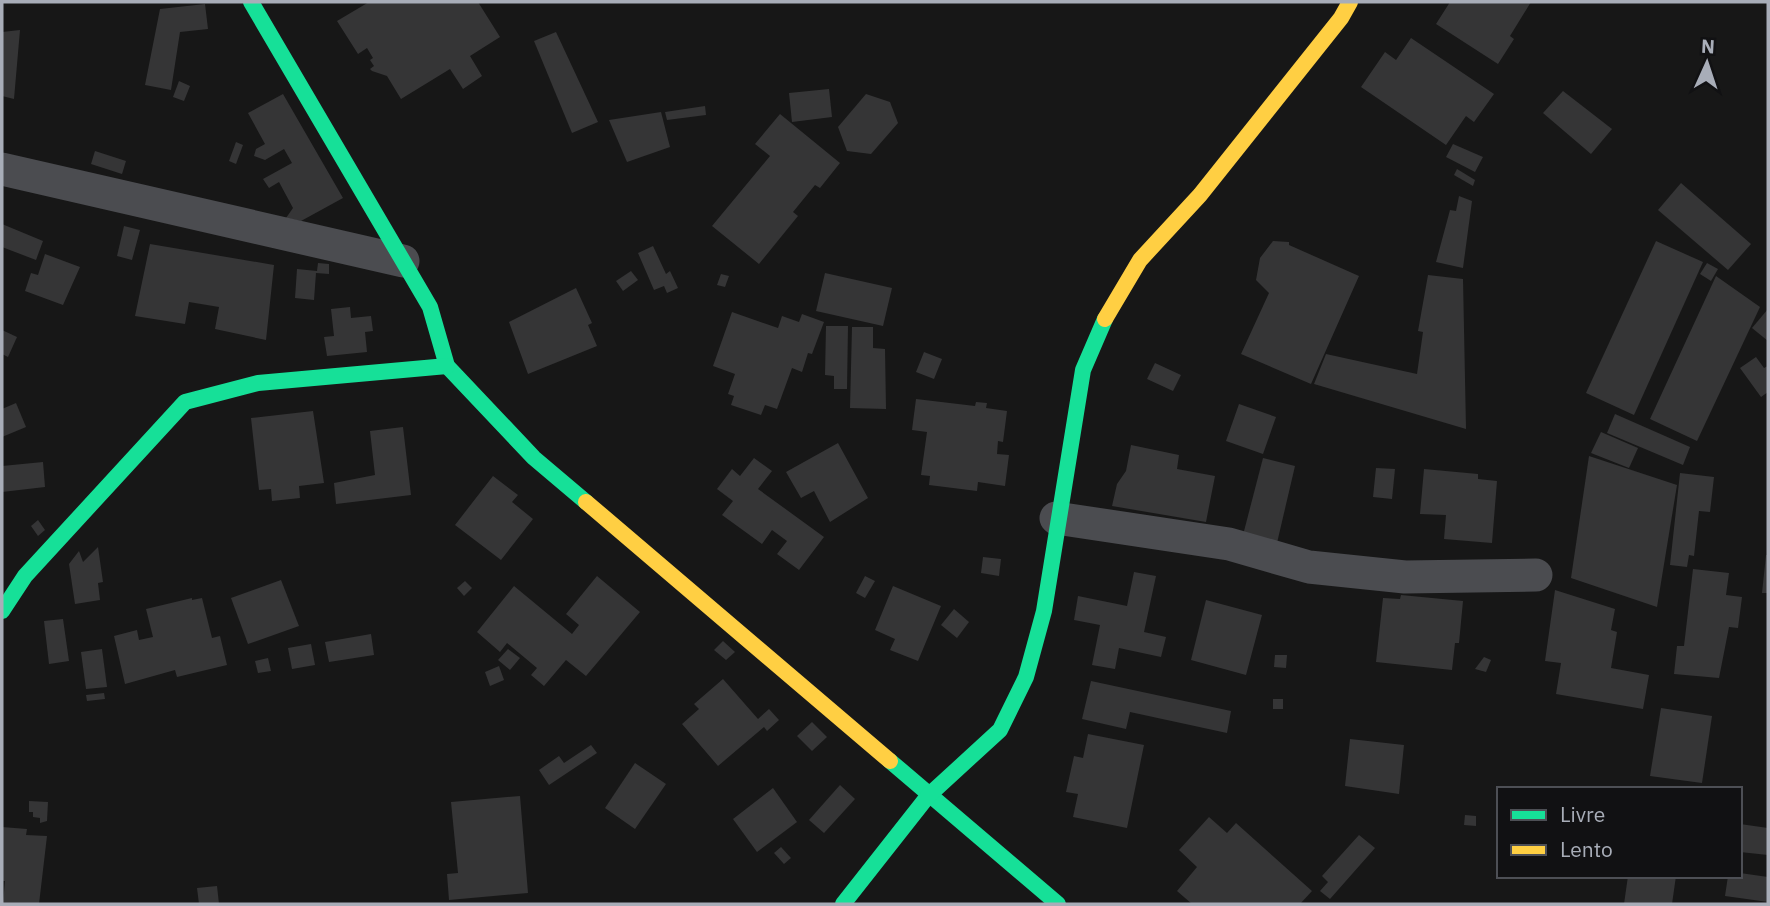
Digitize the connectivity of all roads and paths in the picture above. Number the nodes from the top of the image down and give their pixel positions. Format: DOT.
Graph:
graph roads {
  1 [pos="251,2"];
  2 [pos="1350,2"];
  3 [pos="2,169"];
  4 [pos="403,261"];
  5 [pos="447,366"];
  6 [pos="1056,518"];
  7 [pos="1535,575"];
  8 [pos="2,611"];
  9 [pos="929,796"];
  10 [pos="843,904"];
  11 [pos="1058,904"];
  1 -- 4 [label="street"];
  2 -- 6 [label="street"];
  3 -- 4 [label="street"];
  4 -- 5 [label="street"];
  5 -- 8 [label="street"];
  5 -- 9 [label="street"];
  6 -- 7 [label="street"];
  6 -- 9 [label="street"];
  9 -- 10 [label="street"];
  9 -- 11 [label="street"];
}
